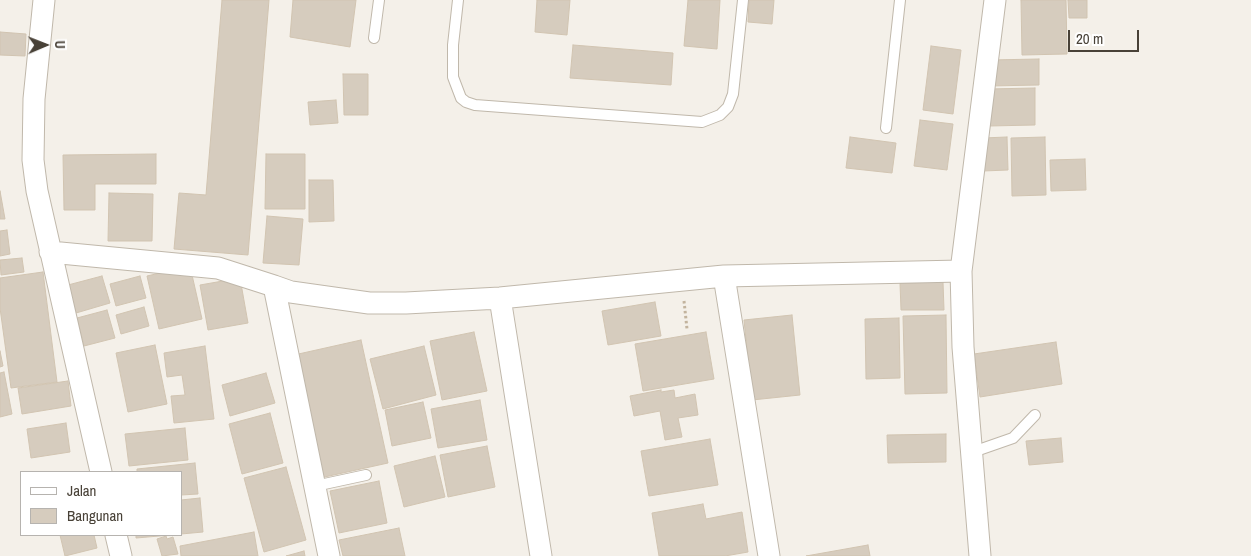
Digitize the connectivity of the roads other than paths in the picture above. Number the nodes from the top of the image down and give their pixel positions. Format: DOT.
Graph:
graph roads {
  1 [pos="44,0"];
  2 [pos="379,0"];
  3 [pos="458,0"];
  4 [pos="743,0"];
  5 [pos="900,0"];
  6 [pos="995,0"];
  7 [pos="374,38"];
  8 [pos="886,128"];
  9 [pos="50,252"];
  10 [pos="961,271"];
  11 [pos="724,276"];
  12 [pos="274,286"];
  13 [pos="500,298"];
  14 [pos="1035,415"];
  15 [pos="970,453"];
  16 [pos="101,471"];
  17 [pos="366,475"];
  18 [pos="315,486"];
  19 [pos="116,536"];
  20 [pos="121,556"];
  21 [pos="329,556"];
  22 [pos="541,556"];
  23 [pos="769,556"];
  24 [pos="980,556"];
  1 -- 9 [label="street"];
  2 -- 7 [label="lane"];
  3 -- 4 [label="lane"];
  5 -- 8 [label="lane"];
  6 -- 10 [label="street"];
  9 -- 12 [label="street"];
  9 -- 16 [label="street"];
  10 -- 11 [label="street"];
  10 -- 15 [label="street"];
  11 -- 13 [label="street"];
  11 -- 23 [label="street"];
  12 -- 13 [label="street"];
  12 -- 18 [label="street"];
  13 -- 22 [label="street"];
  14 -- 15 [label="lane"];
  15 -- 24 [label="street"];
  17 -- 18 [label="lane"];
  18 -- 21 [label="street"];
  19 -- 20 [label="street"];
}
